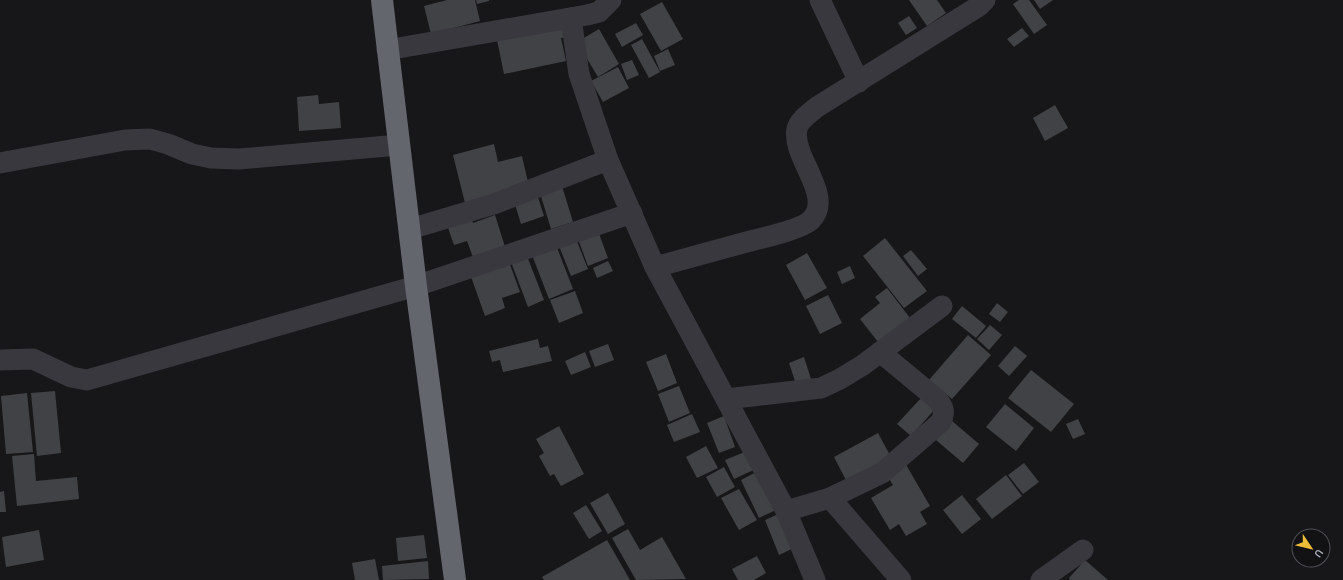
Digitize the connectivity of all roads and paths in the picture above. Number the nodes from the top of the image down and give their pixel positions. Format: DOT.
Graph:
graph roads {
  1 [pos="382,0"];
  2 [pos="611,0"];
  3 [pos="820,0"];
  4 [pos="985,0"];
  5 [pos="571,18"];
  6 [pos="387,50"];
  7 [pos="859,82"];
  8 [pos="399,145"];
  9 [pos="608,160"];
  10 [pos="0,163"];
  11 [pos="632,213"];
  12 [pos="410,229"];
  13 [pos="654,267"];
  14 [pos="416,286"];
  15 [pos="942,306"];
  16 [pos="880,352"];
  17 [pos="0,360"];
  18 [pos="726,399"];
  19 [pos="830,498"];
  20 [pos="786,511"];
  21 [pos="1083,550"];
  22 [pos="456,580"];
  23 [pos="815,580"];
  24 [pos="901,580"];
  25 [pos="1041,580"];
  1 -- 6 [label="highway"];
  2 -- 5 [label="street"];
  3 -- 7 [label="street"];
  4 -- 7 [label="street"];
  5 -- 6 [label="street"];
  5 -- 9 [label="street"];
  6 -- 8 [label="highway"];
  7 -- 13 [label="street"];
  8 -- 10 [label="street"];
  8 -- 12 [label="highway"];
  9 -- 11 [label="street"];
  9 -- 12 [label="street"];
  11 -- 13 [label="street"];
  11 -- 14 [label="street"];
  12 -- 14 [label="highway"];
  13 -- 18 [label="street"];
  14 -- 17 [label="street"];
  14 -- 22 [label="highway"];
  15 -- 16 [label="street"];
  16 -- 18 [label="street"];
  16 -- 19 [label="street"];
  18 -- 20 [label="street"];
  19 -- 20 [label="street"];
  19 -- 24 [label="street"];
  20 -- 23 [label="street"];
  21 -- 25 [label="street"];
}
